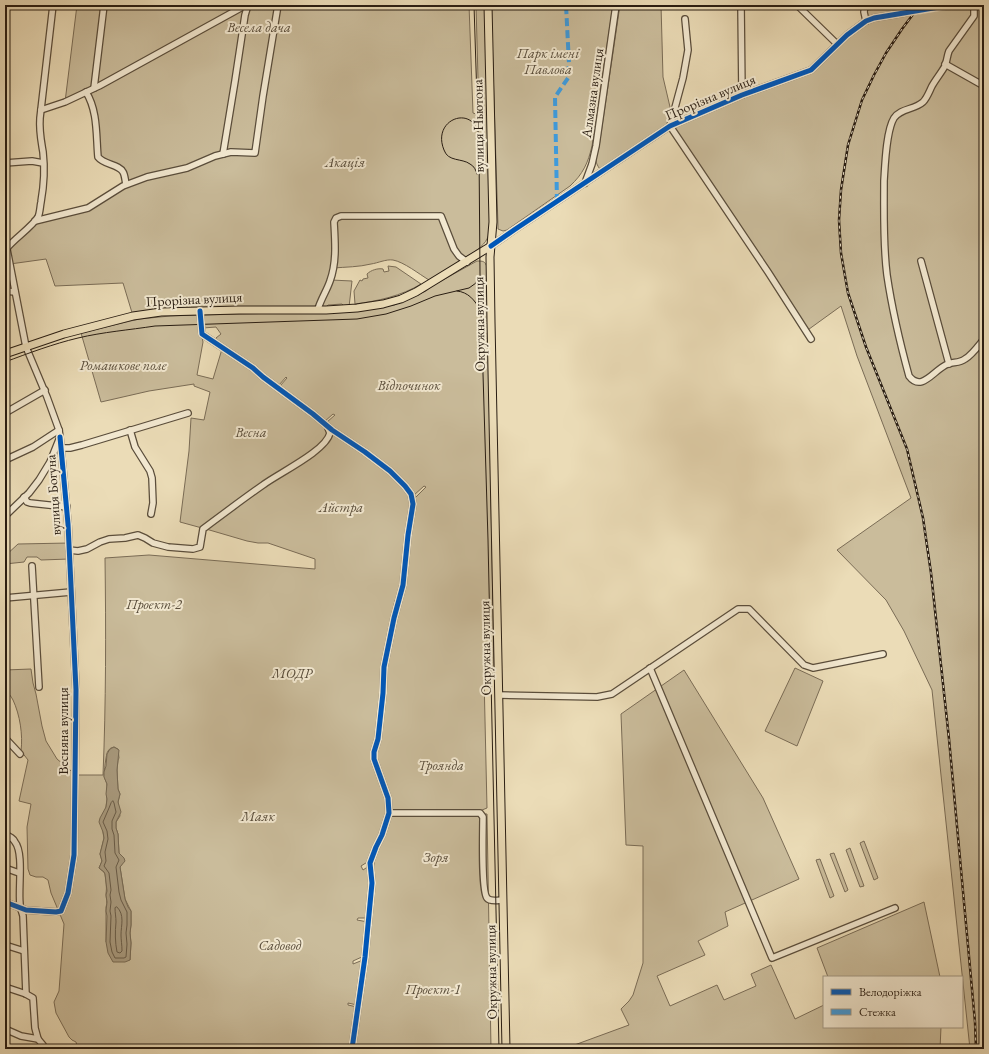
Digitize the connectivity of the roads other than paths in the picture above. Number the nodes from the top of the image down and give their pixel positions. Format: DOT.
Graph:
graph roads {
  1 [pos="52,5"];
  2 [pos="104,5"];
  3 [pos="247,5"];
  4 [pos="278,5"];
  5 [pos="488,5"];
  6 [pos="616,5"];
  7 [pos="741,5"];
  8 [pos="797,5"];
  9 [pos="874,5"];
  10 [pos="952,5"];
  11 [pos="974,5"];
  12 [pos="865,6"];
  13 [pos="685,19"];
  14 [pos="866,21"];
  15 [pos="836,44"];
  16 [pos="945,64"];
  17 [pos="984,86"];
  18 [pos="94,88"];
  19 [pos="86,92"];
  20 [pos="742,95"];
  21 [pos="41,110"];
  22 [pos="670,126"];
  23 [pos="222,154"];
  24 [pos="5,163"];
  25 [pos="44,163"];
  26 [pos="126,184"];
  27 [pos="584,184"];
  28 [pos="35,221"];
  29 [pos="5,238"];
  30 [pos="491,246"];
  31 [pos="7,248"];
  32 [pos="921,261"];
  33 [pos="467,262"];
  34 [pos="5,291"];
  35 [pos="15,292"];
  36 [pos="200,310"];
  37 [pos="318,310"];
  38 [pos="984,338"];
  39 [pos="811,339"];
  40 [pos="26,347"];
  41 [pos="5,354"];
  42 [pos="949,364"];
  43 [pos="45,390"];
  44 [pos="5,413"];
  45 [pos="188,413"];
  46 [pos="327,426"];
  47 [pos="59,430"];
  48 [pos="130,430"];
  49 [pos="60,437"];
  50 [pos="62,448"];
  51 [pos="5,460"];
  52 [pos="5,470"];
  53 [pos="5,476"];
  54 [pos="24,497"];
  55 [pos="66,507"];
  56 [pos="151,514"];
  57 [pos="5,516"];
  58 [pos="69,550"];
  59 [pos="32,566"];
  60 [pos="71,592"];
  61 [pos="33,595"];
  62 [pos="5,598"];
  63 [pos="883,654"];
  64 [pos="650,668"];
  65 [pos="39,687"];
  66 [pos="499,695"];
  67 [pos="5,738"];
  68 [pos="20,754"];
  69 [pos="389,813"];
  70 [pos="5,835"];
  71 [pos="5,868"];
  72 [pos="19,873"];
  73 [pos="502,900"];
  74 [pos="5,902"];
  75 [pos="21,908"];
  76 [pos="895,908"];
  77 [pos="5,945"];
  78 [pos="24,951"];
  79 [pos="5,987"];
  80 [pos="26,994"];
  81 [pos="5,1029"];
  82 [pos="38,1039"];
  83 [pos="45,1049"];
  84 [pos="352,1049"];
  85 [pos="506,1049"];
  1 -- 21 [label="street"];
  2 -- 18 [label="street"];
  3 -- 18 [label="street"];
  3 -- 23 [label="street"];
  4 -- 23 [label="street"];
  5 -- 30 [label="main road, вулиця Ньютона"];
  6 -- 27 [label="street, Алмазна вулиця"];
  7 -- 20 [label="street"];
  8 -- 15 [label="street"];
  9 -- 12 [label="street"];
  10 -- 14 [label="street, Прорізна вулиця, bridge"];
  11 -- 16 [label="street"];
  12 -- 14 [label="street"];
  13 -- 22 [label="street"];
  14 -- 15 [label="street, Прорізна вулиця"];
  15 -- 20 [label="street, Прорізна вулиця"];
  16 -- 17 [label="street"];
  16 -- 42 [label="street"];
  18 -- 19 [label="street"];
  19 -- 21 [label="street"];
  19 -- 26 [label="street"];
  20 -- 22 [label="street, Прорізна вулиця"];
  21 -- 25 [label="street"];
  22 -- 27 [label="street, Прорізна вулиця"];
  22 -- 39 [label="street"];
  23 -- 26 [label="street"];
  24 -- 25 [label="street"];
  25 -- 28 [label="street"];
  26 -- 28 [label="street"];
  27 -- 30 [label="street, Прорізна вулиця"];
  28 -- 31 [label="street"];
  29 -- 31 [label="street, вулиця Богуна"];
  30 -- 33 [label="main road, Прорізна вулиця"];
  30 -- 66 [label="main road, Окружна вулиця"];
  31 -- 35 [label="street, вулиця Богуна"];
  32 -- 42 [label="street"];
  33 -- 37 [label="main road, Прорізна вулиця"];
  33 -- 37 [label="street"];
  34 -- 35 [label="street"];
  35 -- 40 [label="street, вулиця Богуна"];
  36 -- 37 [label="main road, Прорізна вулиця"];
  36 -- 40 [label="main road, Прорізна вулиця"];
  36 -- 46 [label="street"];
  38 -- 42 [label="street"];
  40 -- 41 [label="main road, Прорізна вулиця"];
  40 -- 43 [label="street, вулиця Богуна"];
  43 -- 44 [label="street"];
  43 -- 47 [label="street, вулиця Богуна"];
  45 -- 48 [label="street, вулиця Богуна"];
  46 -- 58 [label="street"];
  46 -- 69 [label="street"];
  47 -- 49 [label="street, вулиця Богуна"];
  47 -- 51 [label="street, вулиця Богуна"];
  48 -- 50 [label="street, вулиця Богуна"];
  48 -- 56 [label="street"];
  49 -- 50 [label="street, вулиця Богуна"];
  49 -- 54 [label="street"];
  50 -- 55 [label="street, вулиця Богуна"];
  52 -- 53 [label="street"];
  54 -- 55 [label="street"];
  54 -- 57 [label="street"];
  55 -- 58 [label="street, вулиця Богуна"];
  58 -- 60 [label="street, Весняна вулиця"];
  59 -- 61 [label="street"];
  60 -- 61 [label="street"];
  60 -- 75 [label="street, Весняна вулиця"];
  61 -- 62 [label="street"];
  61 -- 65 [label="street"];
  63 -- 64 [label="street"];
  64 -- 66 [label="street"];
  64 -- 76 [label="street"];
  66 -- 73 [label="main road, Окружна вулиця"];
  67 -- 68 [label="street"];
  69 -- 73 [label="street"];
  69 -- 84 [label="street"];
  70 -- 72 [label="street"];
  71 -- 72 [label="street"];
  72 -- 75 [label="street"];
  73 -- 85 [label="main road, Окружна вулиця"];
  74 -- 75 [label="street"];
  75 -- 78 [label="street"];
  77 -- 78 [label="street"];
  78 -- 80 [label="street"];
  79 -- 80 [label="street"];
  80 -- 82 [label="street"];
  81 -- 82 [label="street"];
  82 -- 83 [label="street"];
}
